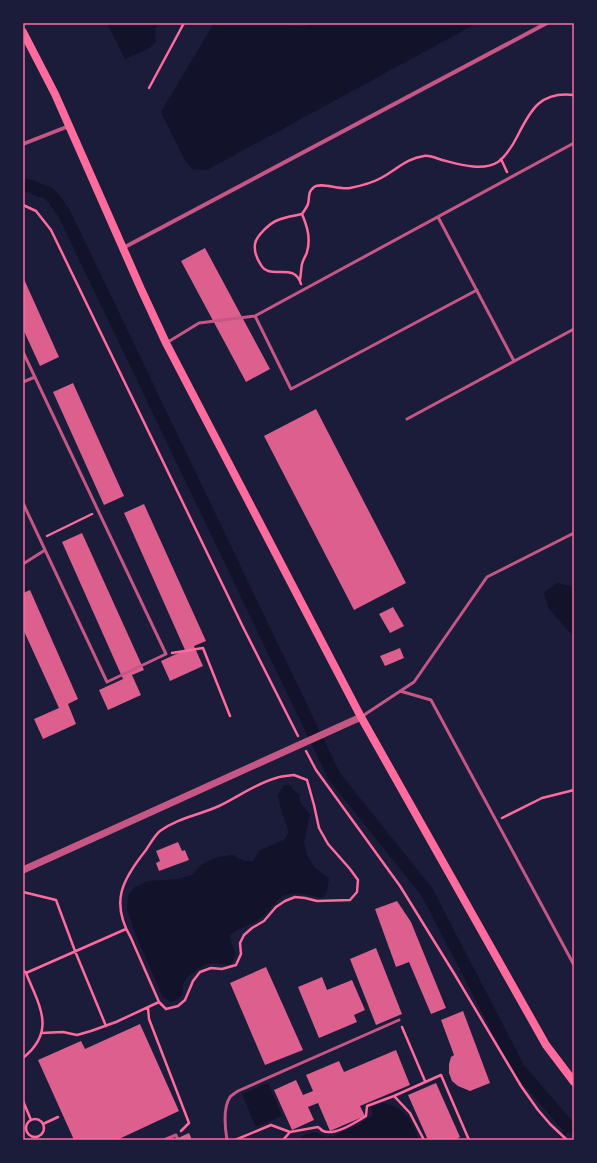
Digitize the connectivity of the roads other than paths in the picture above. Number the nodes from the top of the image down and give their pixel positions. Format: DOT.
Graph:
graph roads {
  1 [pos="547,23"];
  2 [pos="23,32"];
  3 [pos="69,126"];
  4 [pos="574,143"];
  5 [pos="23,144"];
  6 [pos="438,217"];
  7 [pos="122,248"];
  8 [pos="477,290"];
  9 [pos="256,316"];
  10 [pos="574,329"];
  11 [pos="166,343"];
  12 [pos="23,352"];
  13 [pos="514,361"];
  14 [pos="35,377"];
  15 [pos="23,382"];
  16 [pos="407,419"];
  17 [pos="23,503"];
  18 [pos="574,533"];
  19 [pos="45,550"];
  20 [pos="23,564"];
  21 [pos="400,691"];
  22 [pos="361,717"];
  23 [pos="23,870"];
  24 [pos="574,965"];
  25 [pos="399,1020"];
  26 [pos="574,1082"];
  27 [pos="164,1140"];
  28 [pos="178,1140"];
  29 [pos="228,1140"];
  1 -- 7 [label="street"];
  2 -- 3 [label="main road"];
  3 -- 5 [label="street"];
  3 -- 7 [label="main road"];
  4 -- 6 [label="lane"];
  6 -- 8 [label="lane"];
  6 -- 9 [label="lane"];
  7 -- 11 [label="main road"];
  8 -- 9 [label="lane"];
  8 -- 13 [label="lane"];
  9 -- 11 [label="lane"];
  10 -- 13 [label="lane"];
  11 -- 22 [label="main road"];
  12 -- 14 [label="lane"];
  13 -- 16 [label="lane"];
  14 -- 15 [label="lane"];
  14 -- 19 [label="lane"];
  17 -- 19 [label="lane"];
  18 -- 21 [label="lane"];
  19 -- 20 [label="lane"];
  21 -- 22 [label="lane"];
  21 -- 24 [label="lane"];
  22 -- 23 [label="street"];
  22 -- 26 [label="main road"];
  25 -- 29 [label="lane"];
  27 -- 28 [label="lane"];
}
